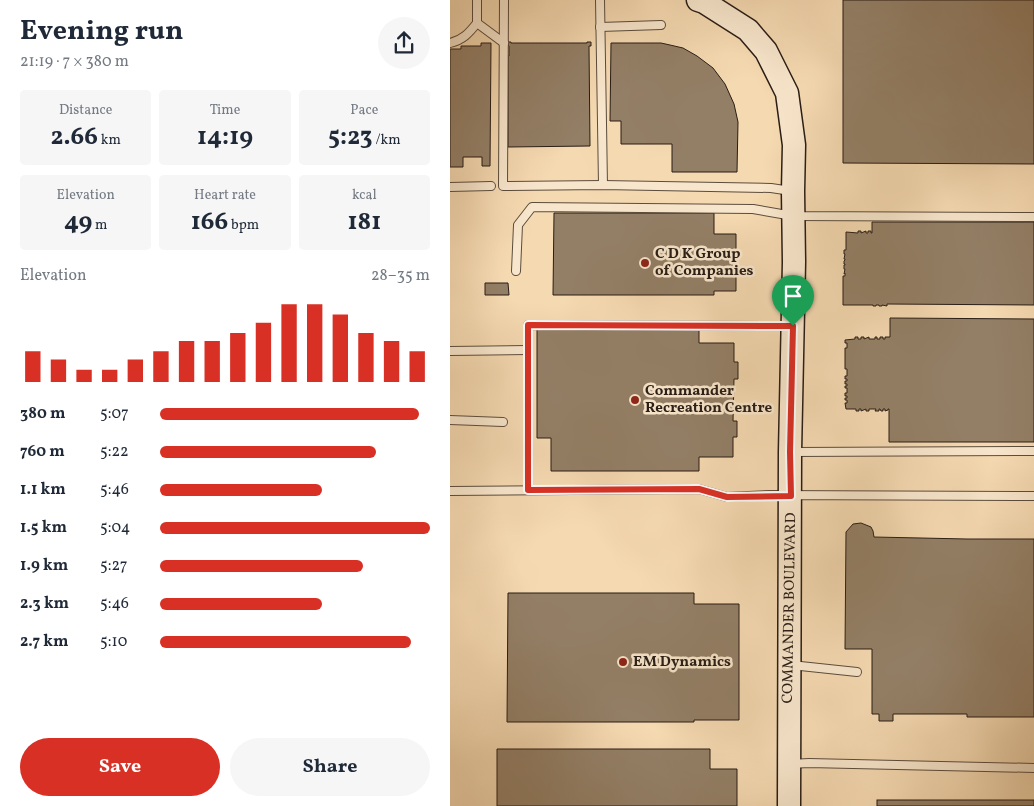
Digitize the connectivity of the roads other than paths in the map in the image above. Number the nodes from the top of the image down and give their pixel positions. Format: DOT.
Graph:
graph roads {
  1 [pos="477,0"];
  2 [pos="504,0"];
  3 [pos="600,0"];
  4 [pos="698,0"];
  5 [pos="477,23"];
  6 [pos="661,25"];
  7 [pos="600,27"];
  8 [pos="450,43"];
  9 [pos="504,43"];
  10 [pos="603,185"];
  11 [pos="450,186"];
  12 [pos="491,186"];
  13 [pos="792,191"];
  14 [pos="793,216"];
  15 [pos="1034,217"];
  16 [pos="516,271"];
  17 [pos="793,326"];
  18 [pos="528,350"];
  19 [pos="450,351"];
  20 [pos="450,420"];
  21 [pos="503,422"];
  22 [pos="1034,451"];
  23 [pos="790,452"];
  24 [pos="528,490"];
  25 [pos="450,491"];
  26 [pos="791,496"];
  27 [pos="1034,496"];
  28 [pos="789,664"];
  29 [pos="857,672"];
  30 [pos="788,764"];
  31 [pos="1034,768"];
  32 [pos="789,806"];
  1 -- 5 [label="lane"];
  2 -- 9 [label="lane"];
  3 -- 7 [label="lane"];
  4 -- 13 [label="street, COMMANDER BOULEVARD"];
  5 -- 8 [label="lane"];
  5 -- 9 [label="lane"];
  6 -- 7 [label="lane"];
  7 -- 10 [label="lane"];
  9 -- 10 [label="lane"];
  10 -- 13 [label="lane"];
  11 -- 12 [label="lane"];
  13 -- 14 [label="street, COMMANDER BOULEVARD"];
  14 -- 15 [label="lane"];
  14 -- 16 [label="lane"];
  14 -- 17 [label="street, COMMANDER BOULEVARD"];
  17 -- 18 [label="lane"];
  17 -- 23 [label="street, COMMANDER BOULEVARD"];
  18 -- 19 [label="lane"];
  18 -- 24 [label="lane"];
  20 -- 21 [label="lane"];
  22 -- 23 [label="lane"];
  23 -- 26 [label="street, COMMANDER BOULEVARD"];
  24 -- 25 [label="lane"];
  24 -- 26 [label="lane"];
  26 -- 27 [label="lane"];
  26 -- 28 [label="street, COMMANDER BOULEVARD"];
  28 -- 29 [label="lane"];
  28 -- 30 [label="street, COMMANDER BOULEVARD"];
  30 -- 31 [label="lane"];
  30 -- 32 [label="street, COMMANDER BOULEVARD"];
}
